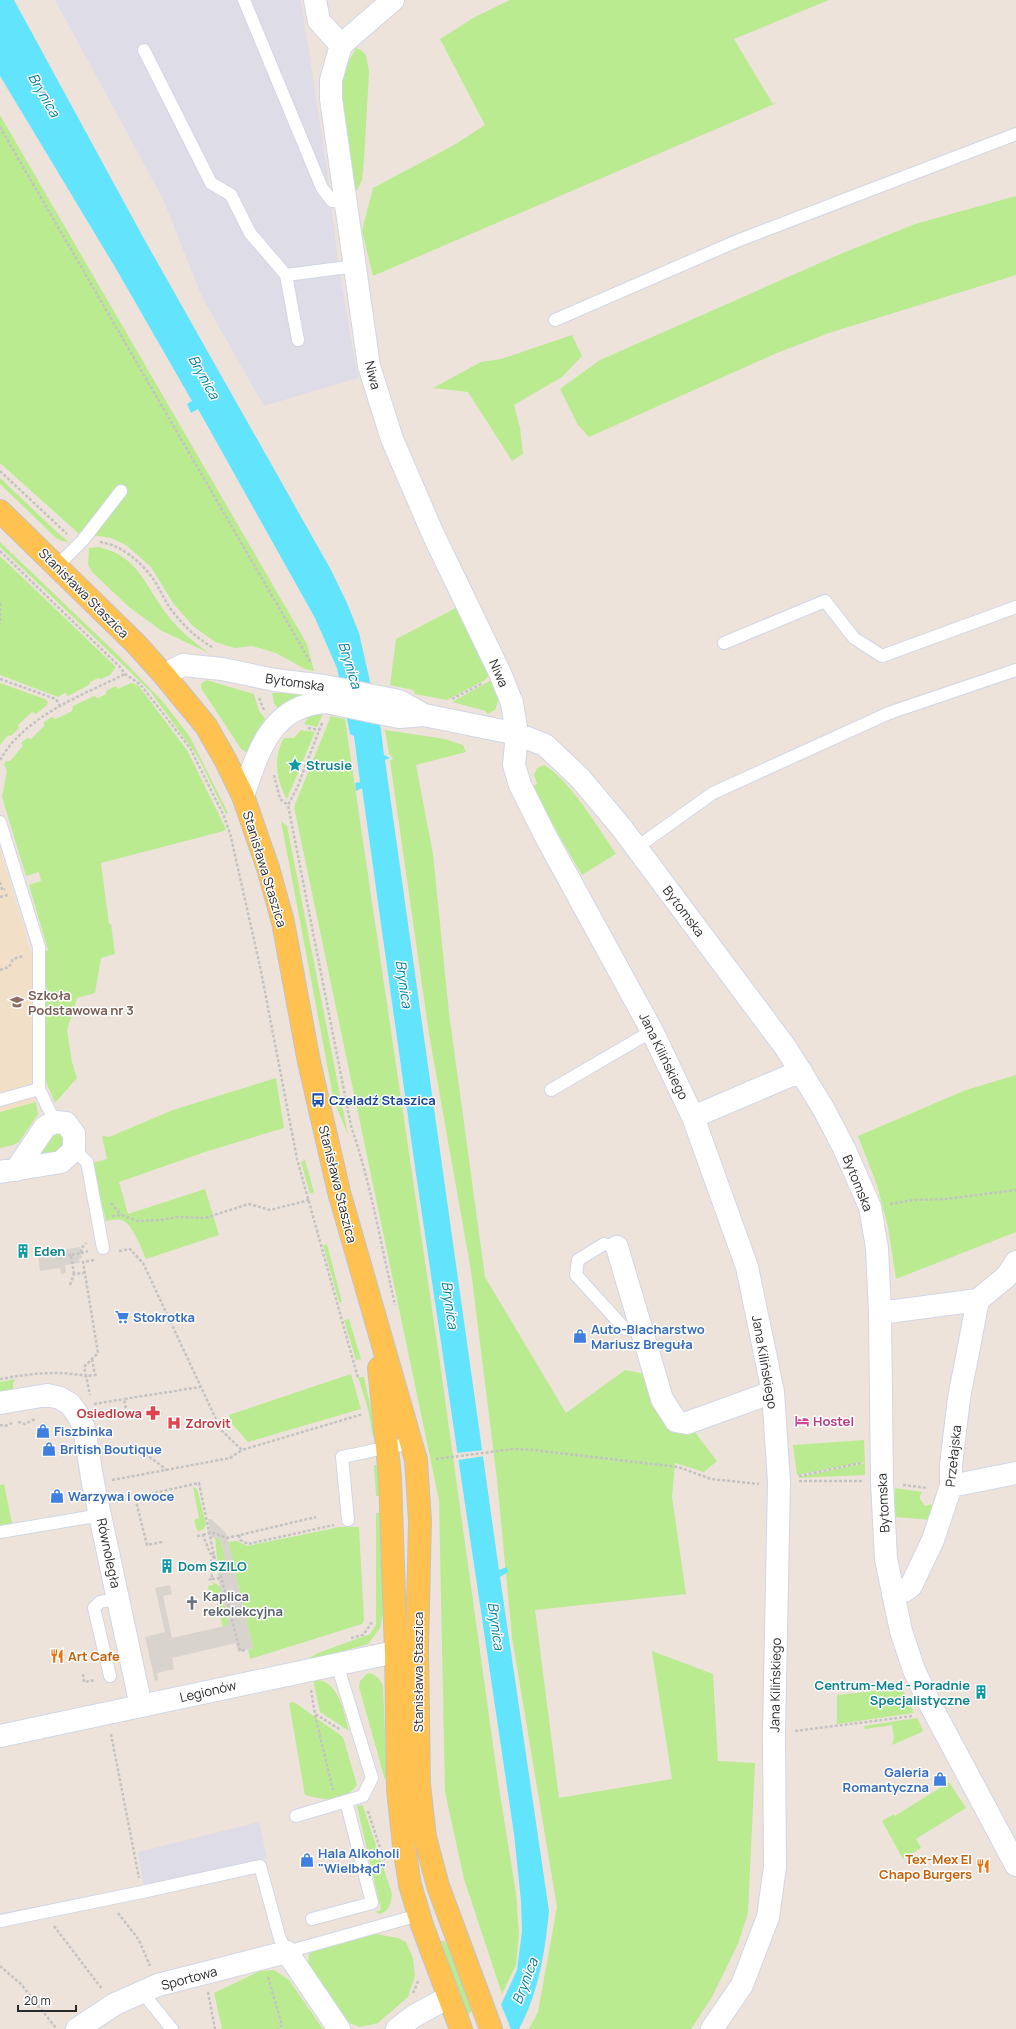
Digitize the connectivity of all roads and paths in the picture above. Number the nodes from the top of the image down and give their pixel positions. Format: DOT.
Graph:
graph roads {
  1 [pos="244,0"];
  2 [pos="315,0"];
  3 [pos="393,0"];
  4 [pos="341,45"];
  5 [pos="144,50"];
  6 [pos="0,127"];
  7 [pos="1016,134"];
  8 [pos="347,202"];
  9 [pos="356,266"];
  10 [pos="286,275"];
  11 [pos="555,320"];
  12 [pos="298,340"];
  13 [pos="0,471"];
  14 [pos="121,491"];
  15 [pos="0,511"];
  16 [pos="83,540"];
  17 [pos="0,551"];
  18 [pos="57,566"];
  19 [pos="0,604"];
  20 [pos="1016,607"];
  21 [pos="0,624"];
  22 [pos="198,638"];
  23 [pos="724,643"];
  24 [pos="1016,670"];
  25 [pos="125,674"];
  26 [pos="164,675"];
  27 [pos="0,679"];
  28 [pos="486,681"];
  29 [pos="323,694"];
  30 [pos="446,703"];
  31 [pos="60,706"];
  32 [pos="517,734"];
  33 [pos="0,760"];
  34 [pos="274,775"];
  35 [pos="243,796"];
  36 [pos="288,805"];
  37 [pos="0,822"];
  38 [pos="636,848"];
  39 [pos="39,951"];
  40 [pos="0,970"];
  41 [pos="652,1031"];
  42 [pos="801,1071"];
  43 [pos="39,1089"];
  44 [pos="551,1090"];
  45 [pos="0,1100"];
  46 [pos="693,1117"];
  47 [pos="55,1122"];
  48 [pos="295,1124"];
  49 [pos="291,1125"];
  50 [pos="74,1150"];
  51 [pos="8,1171"];
  52 [pos="1016,1190"];
  53 [pos="309,1200"];
  54 [pos="887,1204"];
  55 [pos="97,1216"];
  56 [pos="376,1216"];
  57 [pos="617,1247"];
  58 [pos="103,1248"];
  59 [pos="81,1249"];
  60 [pos="55,1250"];
  61 [pos="71,1255"];
  62 [pos="1016,1262"];
  63 [pos="84,1273"];
  64 [pos="74,1274"];
  65 [pos="70,1285"];
  66 [pos="978,1300"];
  67 [pos="373,1309"];
  68 [pos="880,1313"];
  69 [pos="642,1328"];
  70 [pos="92,1359"];
  71 [pos="43,1372"];
  72 [pos="0,1379"];
  73 [pos="359,1382"];
  74 [pos="200,1387"];
  75 [pos="773,1392"];
  76 [pos="124,1399"];
  77 [pos="0,1403"];
  78 [pos="92,1404"];
  79 [pos="367,1412"];
  80 [pos="38,1417"];
  81 [pos="128,1418"];
  82 [pos="15,1420"];
  83 [pos="411,1444"];
  84 [pos="133,1445"];
  85 [pos="387,1446"];
  86 [pos="242,1450"];
  87 [pos="441,1458"];
  88 [pos="867,1462"];
  89 [pos="167,1470"];
  90 [pos="1016,1472"];
  91 [pos="794,1478"];
  92 [pos="798,1481"];
  93 [pos="867,1482"];
  94 [pos="93,1483"];
  95 [pos="766,1484"];
  96 [pos="901,1484"];
  97 [pos="952,1486"];
  98 [pos="101,1515"];
  99 [pos="316,1517"];
  100 [pos="348,1520"];
  101 [pos="0,1532"];
  102 [pos="210,1532"];
  103 [pos="203,1535"];
  104 [pos="239,1535"];
  105 [pos="197,1536"];
  106 [pos="162,1542"];
  107 [pos="214,1556"];
  108 [pos="222,1578"];
  109 [pos="212,1579"];
  110 [pos="207,1580"];
  111 [pos="893,1594"];
  112 [pos="118,1598"];
  113 [pos="372,1616"];
  114 [pos="347,1640"];
  115 [pos="245,1650"];
  116 [pos="407,1650"];
  117 [pos="337,1664"];
  118 [pos="307,1670"];
  119 [pos="110,1676"];
  120 [pos="141,1706"];
  121 [pos="315,1714"];
  122 [pos="920,1716"];
  123 [pos="345,1732"];
  124 [pos="787,1732"];
  125 [pos="110,1733"];
  126 [pos="0,1736"];
  127 [pos="341,1803"];
  128 [pos="296,1816"];
  129 [pos="1016,1865"];
  130 [pos="142,1892"];
  131 [pos="107,1899"];
  132 [pos="43,1911"];
  133 [pos="419,1915"];
  134 [pos="312,1919"];
  135 [pos="0,1921"];
  136 [pos="287,1952"];
  137 [pos="0,1966"];
  138 [pos="267,1972"];
  139 [pos="420,1975"];
  140 [pos="150,1989"];
  141 [pos="412,1994"];
  142 [pos="449,1997"];
  143 [pos="114,2004"];
  144 [pos="66,2028"];
  145 [pos="460,2028"];
  146 [pos="172,2029"];
  147 [pos="278,2029"];
  148 [pos="339,2029"];
  149 [pos="397,2029"];
  150 [pos="491,2029"];
  151 [pos="712,2029"];
  1 -- 8 [label="lane"];
  2 -- 4 [label="street"];
  3 -- 4 [label="street"];
  4 -- 8 [label="street, Niwa"];
  5 -- 10 [label="lane"];
  6 -- 29 [label="path"];
  7 -- 11 [label="lane"];
  8 -- 9 [label="street, Niwa"];
  9 -- 10 [label="lane"];
  9 -- 32 [label="street, Niwa"];
  10 -- 12 [label="lane"];
  13 -- 16 [label="path"];
  14 -- 16 [label="lane"];
  15 -- 18 [label="main road, Stanisława Staszica"];
  16 -- 18 [label="lane"];
  16 -- 22 [label="path"];
  17 -- 25 [label="path"];
  18 -- 26 [label="main road, Stanisława Staszica"];
  19 -- 21 [label="path"];
  20 -- 23 [label="lane"];
  24 -- 38 [label="lane"];
  25 -- 31 [label="path"];
  25 -- 49 [label="path"];
  26 -- 29 [label="street, Bytomska"];
  26 -- 35 [label="main road, Stanisława Staszica"];
  27 -- 31 [label="path"];
  28 -- 30 [label="path"];
  29 -- 32 [label="street, Bytomska"];
  29 -- 35 [label="street, Bytomska"];
  29 -- 36 [label="path"];
  31 -- 33 [label="path"];
  32 -- 38 [label="street, Bytomska"];
  32 -- 41 [label="street, Jana Kilińskiego"];
  34 -- 36 [label="path"];
  35 -- 67 [label="main road, Stanisława Staszica"];
  36 -- 56 [label="path"];
  37 -- 39 [label="lane"];
  38 -- 42 [label="street, Bytomska"];
  39 -- 40 [label="path"];
  39 -- 43 [label="lane"];
  41 -- 44 [label="lane"];
  41 -- 46 [label="street, Jana Kilińskiego"];
  42 -- 46 [label="street"];
  42 -- 68 [label="street, Bytomska"];
  43 -- 45 [label="lane"];
  43 -- 47 [label="lane"];
  46 -- 75 [label="street, Jana Kilińskiego"];
  47 -- 50 [label="street"];
  47 -- 51 [label="street"];
  48 -- 49 [label="path"];
  49 -- 53 [label="path"];
  50 -- 51 [label="street"];
  50 -- 55 [label="lane"];
  52 -- 54 [label="path"];
  53 -- 55 [label="path"];
  53 -- 73 [label="path"];
  55 -- 58 [label="lane"];
  57 -- 69 [label="street"];
  57 -- 69 [label="lane"];
  58 -- 63 [label="path"];
  58 -- 74 [label="path"];
  59 -- 61 [label="path"];
  60 -- 61 [label="path"];
  61 -- 64 [label="path"];
  62 -- 66 [label="street"];
  63 -- 64 [label="path"];
  63 -- 70 [label="path"];
  64 -- 65 [label="path"];
  66 -- 68 [label="street"];
  66 -- 97 [label="street, Przełajska"];
  67 -- 83 [label="main road, Stanisława Staszica"];
  67 -- 85 [label="main road, Stanisława Staszica"];
  68 -- 111 [label="street, Bytomska"];
  69 -- 75 [label="street"];
  70 -- 70 [label="path"];
  71 -- 72 [label="path"];
  74 -- 76 [label="path"];
  74 -- 86 [label="path"];
  75 -- 151 [label="street, Jana Kilińskiego"];
  76 -- 78 [label="path"];
  76 -- 81 [label="path"];
  77 -- 94 [label="street, Równoległa"];
  79 -- 86 [label="path"];
  80 -- 82 [label="path"];
  83 -- 85 [label="lane"];
  83 -- 116 [label="main road, Stanisława Staszica"];
  84 -- 89 [label="path"];
  85 -- 100 [label="lane"];
  85 -- 116 [label="main road, Stanisława Staszica"];
  86 -- 89 [label="path"];
  87 -- 95 [label="path"];
  88 -- 91 [label="path"];
  89 -- 94 [label="path"];
  90 -- 97 [label="street"];
  92 -- 93 [label="path"];
  94 -- 98 [label="street, Równoległa"];
  96 -- 97 [label="path"];
  97 -- 111 [label="street, Przełajska"];
  98 -- 101 [label="lane"];
  98 -- 112 [label="street, Równoległa"];
  99 -- 104 [label="path"];
  100 -- 104 [label="path"];
  102 -- 103 [label="path"];
  102 -- 104 [label="path"];
  102 -- 106 [label="path"];
  102 -- 107 [label="path"];
  103 -- 105 [label="path"];
  103 -- 107 [label="path"];
  107 -- 108 [label="path"];
  107 -- 109 [label="path"];
  108 -- 109 [label="path"];
  108 -- 115 [label="path"];
  109 -- 110 [label="path"];
  111 -- 129 [label="street, Bytomska"];
  112 -- 119 [label="lane"];
  112 -- 120 [label="street, Równoległa"];
  113 -- 114 [label="path"];
  116 -- 117 [label="street, Legionów"];
  116 -- 133 [label="main road, Stanisława Staszica"];
  116 -- 150 [label="main road, Stanisława Staszica"];
  117 -- 118 [label="street, Legionów"];
  117 -- 127 [label="lane"];
  118 -- 120 [label="street, Legionów"];
  118 -- 121 [label="path"];
  120 -- 126 [label="street, Legionów"];
  121 -- 123 [label="path"];
  121 -- 127 [label="path"];
  122 -- 124 [label="path"];
  125 -- 130 [label="path"];
  127 -- 128 [label="lane"];
  127 -- 134 [label="lane"];
  130 -- 131 [label="lane"];
  130 -- 136 [label="lane"];
  131 -- 132 [label="lane"];
  131 -- 140 [label="path"];
  132 -- 135 [label="lane"];
  132 -- 143 [label="path"];
  133 -- 136 [label="lane, Sportowa"];
  133 -- 142 [label="main road, Stanisława Staszica"];
  136 -- 140 [label="street, Sportowa"];
  136 -- 148 [label="street"];
  137 -- 144 [label="path"];
  138 -- 147 [label="path"];
  139 -- 141 [label="path"];
  140 -- 143 [label="street, Sportowa"];
  140 -- 146 [label="lane"];
  142 -- 145 [label="main road, Stanisława Staszica"];
  142 -- 149 [label="street"];
  143 -- 144 [label="street, Sportowa"];
}
